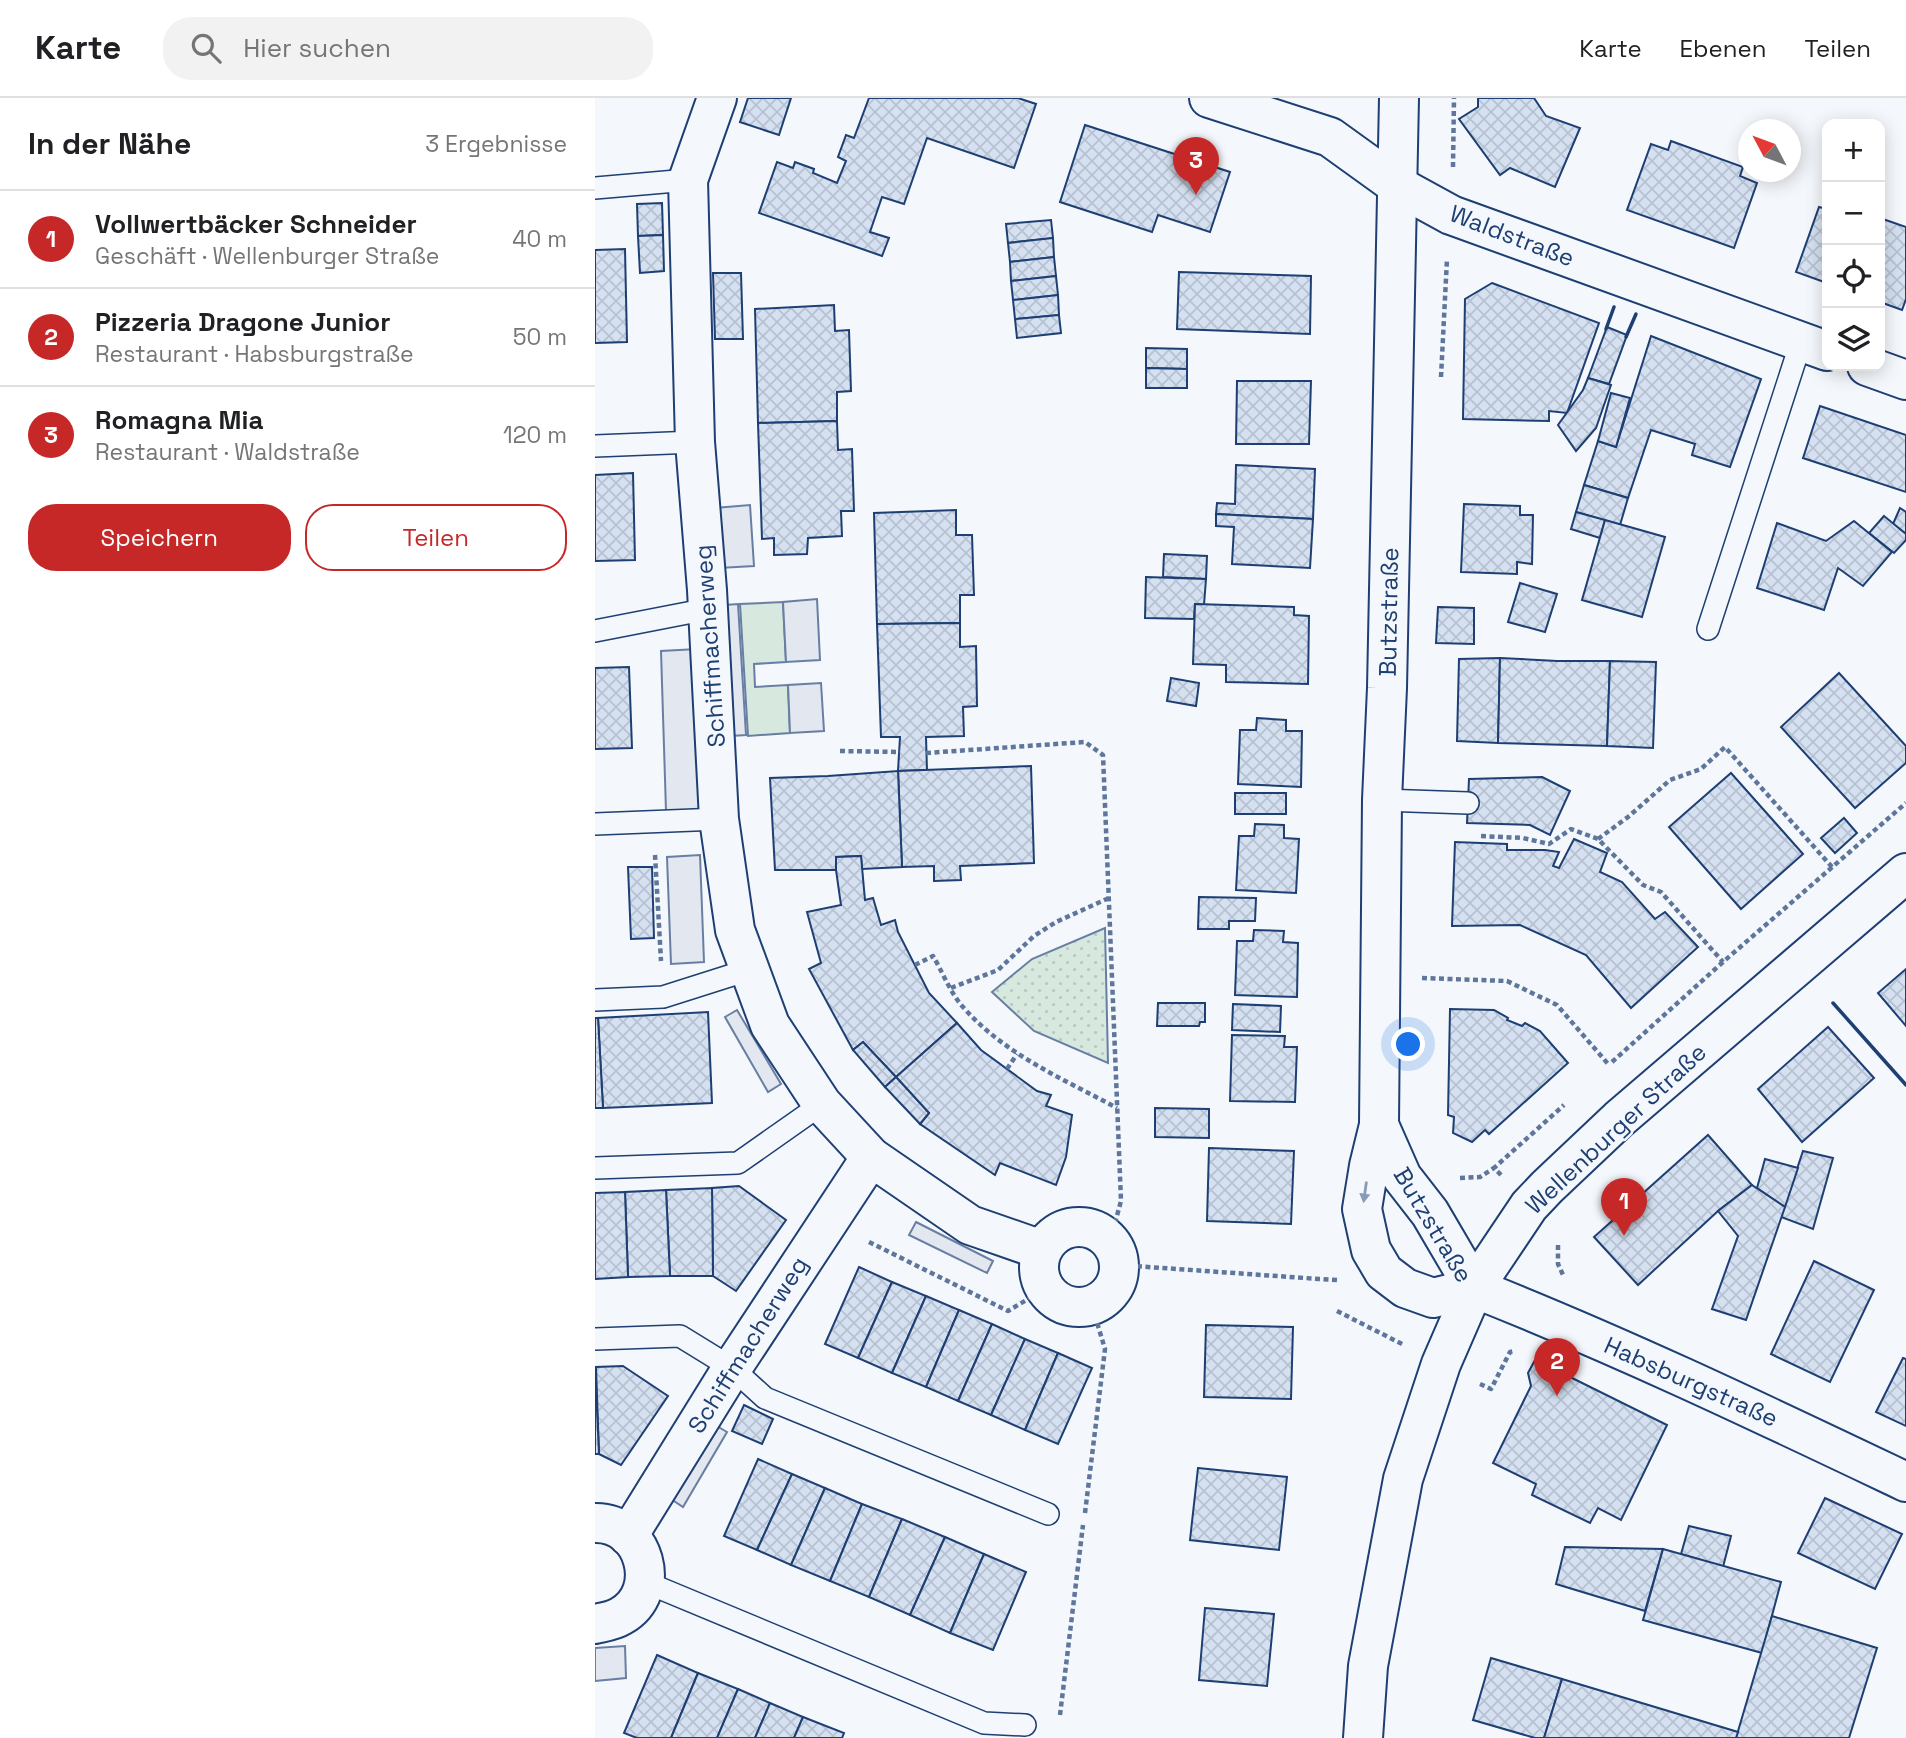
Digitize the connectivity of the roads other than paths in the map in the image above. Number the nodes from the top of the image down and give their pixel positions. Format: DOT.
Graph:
graph roads {
  1 [pos="717,98"];
  2 [pos="1209,98"];
  3 [pos="1399,98"];
  4 [pos="688,180"];
  5 [pos="1398,186"];
  6 [pos="595,188"];
  7 [pos="1814,347"];
  8 [pos="1881,371"];
  9 [pos="1906,380"];
  10 [pos="695,442"];
  11 [pos="595,446"];
  12 [pos="708,609"];
  13 [pos="1709,629"];
  14 [pos="595,631"];
  15 [pos="1382,800"];
  16 [pos="1468,803"];
  17 [pos="719,819"];
  18 [pos="595,824"];
  19 [pos="1906,873"];
  20 [pos="748,970"];
  21 [pos="595,1000"];
  22 [pos="822,1104"];
  23 [pos="1379,1125"];
  24 [pos="871,1157"];
  25 [pos="595,1168"];
  26 [pos="1042,1250"];
  27 [pos="1474,1288"];
  28 [pos="595,1339"];
  29 [pos="733,1368"];
  30 [pos="1906,1482"];
  31 [pos="1048,1514"];
  32 [pos="612,1530"];
  33 [pos="645,1582"];
  34 [pos="595,1624"];
  35 [pos="1025,1725"];
  36 [pos="1363,1738"];
  1 -- 4 [label="street, Schiffmacherweg"];
  2 -- 5 [label="street, Waldstraße"];
  3 -- 5 [label="street, Butzstraße"];
  4 -- 6 [label="lane"];
  4 -- 10 [label="street, Schiffmacherweg"];
  5 -- 7 [label="street, Waldstraße"];
  5 -- 15 [label="street, Butzstraße"];
  7 -- 13 [label="lane"];
  8 -- 9 [label="street"];
  10 -- 11 [label="lane"];
  10 -- 12 [label="street, Schiffmacherweg"];
  12 -- 14 [label="lane"];
  12 -- 17 [label="street, Schiffmacherweg"];
  15 -- 16 [label="lane"];
  15 -- 23 [label="street, Butzstraße"];
  17 -- 18 [label="lane"];
  17 -- 20 [label="street, Schiffmacherweg"];
  19 -- 27 [label="street, Wellenburger Straße"];
  20 -- 21 [label="lane"];
  20 -- 22 [label="street, Schiffmacherweg"];
  22 -- 24 [label="street, Schiffmacherweg"];
  22 -- 25 [label="lane"];
  23 -- 27 [label="street, Butzstraße"];
  23 -- 27 [label="street, Butzstraße, one-way"];
  24 -- 26 [label="street, Schiffmacherweg"];
  24 -- 29 [label="street, Schiffmacherweg"];
  26 -- 26 [label="street"];
  27 -- 30 [label="street, Habsburgstraße"];
  27 -- 36 [label="street, Wellenburger Straße"];
  28 -- 29 [label="lane"];
  29 -- 31 [label="lane"];
  29 -- 32 [label="street, Schiffmacherweg"];
  32 -- 33 [label="street, Schiffmacherweg"];
  33 -- 34 [label="street"];
  33 -- 35 [label="lane"];
}
